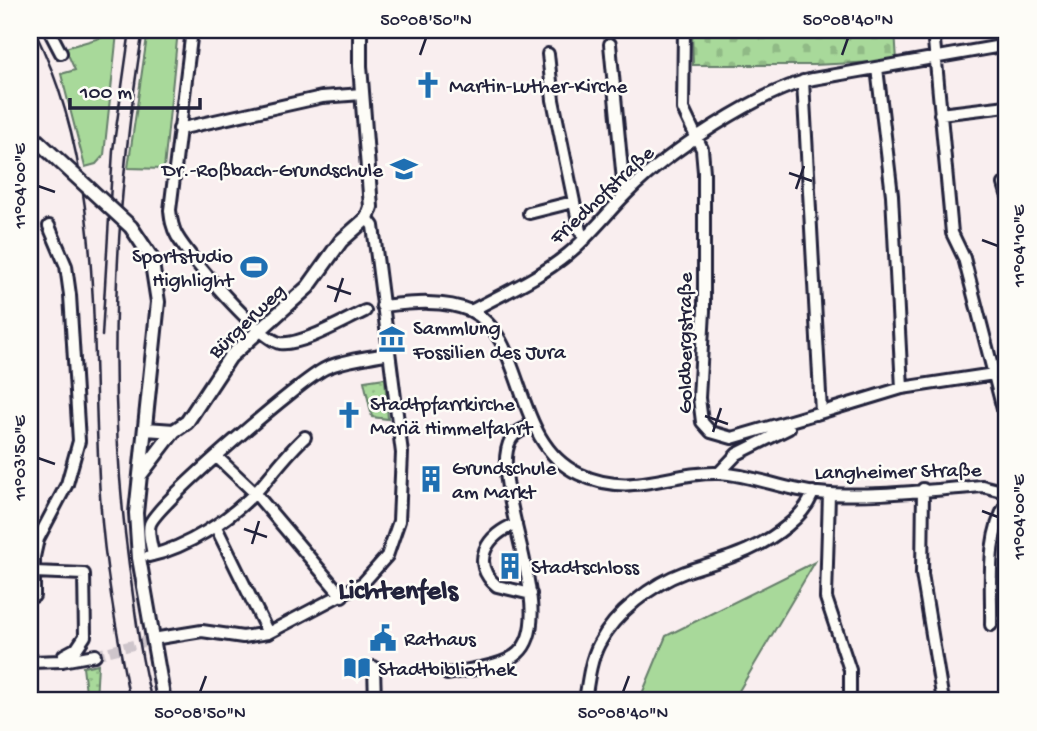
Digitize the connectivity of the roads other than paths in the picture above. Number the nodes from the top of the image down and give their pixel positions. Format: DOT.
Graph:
graph roads {
  1 [pos="49,30"];
  2 [pos="192,30"];
  3 [pos="360,30"];
  4 [pos="684,30"];
  5 [pos="933,30"];
  6 [pos="610,44"];
  7 [pos="1007,45"];
  8 [pos="61,52"];
  9 [pos="548,54"];
  10 [pos="934,56"];
  11 [pos="877,68"];
  12 [pos="803,81"];
  13 [pos="362,94"];
  14 [pos="1007,106"];
  15 [pos="940,114"];
  16 [pos="179,129"];
  17 [pos="30,134"];
  18 [pos="697,137"];
  19 [pos="627,192"];
  20 [pos="573,202"];
  21 [pos="529,213"];
  22 [pos="368,218"];
  23 [pos="49,226"];
  24 [pos="585,239"];
  25 [pos="382,306"];
  26 [pos="365,311"];
  27 [pos="471,311"];
  28 [pos="261,331"];
  29 [pos="389,353"];
  30 [pos="1007,372"];
  31 [pos="993,374"];
  32 [pos="902,387"];
  33 [pos="821,412"];
  34 [pos="534,425"];
  35 [pos="1007,425"];
  36 [pos="146,429"];
  37 [pos="174,431"];
  38 [pos="305,437"];
  39 [pos="217,457"];
  40 [pos="719,473"];
  41 [pos="138,477"];
  42 [pos="923,489"];
  43 [pos="1006,491"];
  44 [pos="813,492"];
  45 [pos="255,493"];
  46 [pos="829,494"];
  47 [pos="1007,503"];
  48 [pos="516,524"];
  49 [pos="216,527"];
  50 [pos="153,555"];
  51 [pos="32,557"];
  52 [pos="139,558"];
  53 [pos="34,572"];
  54 [pos="531,594"];
  55 [pos="34,596"];
  56 [pos="342,596"];
  57 [pos="992,625"];
  58 [pos="268,633"];
  59 [pos="159,638"];
  60 [pos="95,655"];
  61 [pos="62,661"];
  62 [pos="30,663"];
  63 [pos="374,667"];
  64 [pos="447,674"];
  65 [pos="942,695"];
  66 [pos="164,701"];
  67 [pos="375,701"];
  68 [pos="585,701"];
  69 [pos="850,701"];
  1 -- 8 [label="street"];
  2 -- 16 [label="street"];
  3 -- 13 [label="street"];
  4 -- 18 [label="street"];
  5 -- 10 [label="street"];
  6 -- 19 [label="street"];
  7 -- 10 [label="street, Friedhofstraße"];
  9 -- 20 [label="street"];
  10 -- 11 [label="street, Friedhofstraße"];
  10 -- 15 [label="street"];
  11 -- 12 [label="street, Friedhofstraße"];
  11 -- 32 [label="street"];
  12 -- 18 [label="street, Friedhofstraße"];
  12 -- 33 [label="street"];
  13 -- 16 [label="street"];
  13 -- 22 [label="street"];
  14 -- 15 [label="street"];
  15 -- 31 [label="street"];
  16 -- 28 [label="street"];
  17 -- 36 [label="street, bridge"];
  18 -- 19 [label="street, Friedhofstraße"];
  18 -- 33 [label="street, Goldbergstraße"];
  19 -- 24 [label="street, Friedhofstraße"];
  20 -- 21 [label="street"];
  20 -- 24 [label="street"];
  22 -- 25 [label="street"];
  22 -- 28 [label="street, Bürgerweg"];
  23 -- 51 [label="street"];
  24 -- 27 [label="street, Friedhofstraße"];
  25 -- 27 [label="street"];
  25 -- 29 [label="street"];
  26 -- 28 [label="street"];
  27 -- 34 [label="street, Langheimer Straße"];
  28 -- 37 [label="street, Bürgerweg"];
  29 -- 39 [label="street"];
  29 -- 56 [label="street"];
  30 -- 31 [label="street"];
  31 -- 32 [label="street"];
  31 -- 35 [label="street"];
  32 -- 33 [label="street"];
  33 -- 40 [label="street"];
  34 -- 40 [label="street, Langheimer Straße"];
  34 -- 48 [label="street"];
  36 -- 37 [label="street"];
  36 -- 41 [label="street"];
  37 -- 41 [label="street, Bürgerweg"];
  38 -- 45 [label="street"];
  39 -- 45 [label="street"];
  39 -- 50 [label="street"];
  40 -- 44 [label="street, Langheimer Straße"];
  41 -- 52 [label="street"];
  42 -- 43 [label="street, Langheimer Straße"];
  42 -- 46 [label="street, Langheimer Straße"];
  42 -- 65 [label="street"];
  44 -- 46 [label="street, Langheimer Straße"];
  44 -- 68 [label="street"];
  45 -- 49 [label="street"];
  45 -- 56 [label="street"];
  46 -- 69 [label="street"];
  47 -- 57 [label="street"];
  48 -- 54 [label="street"];
  48 -- 54 [label="street"];
  49 -- 50 [label="street"];
  49 -- 58 [label="street"];
  50 -- 52 [label="street"];
  51 -- 53 [label="street"];
  52 -- 66 [label="street"];
  53 -- 55 [label="street"];
  53 -- 61 [label="street"];
  54 -- 64 [label="street"];
  56 -- 58 [label="street"];
  58 -- 59 [label="street"];
  60 -- 61 [label="street"];
  61 -- 62 [label="street"];
  63 -- 67 [label="street"];
}
